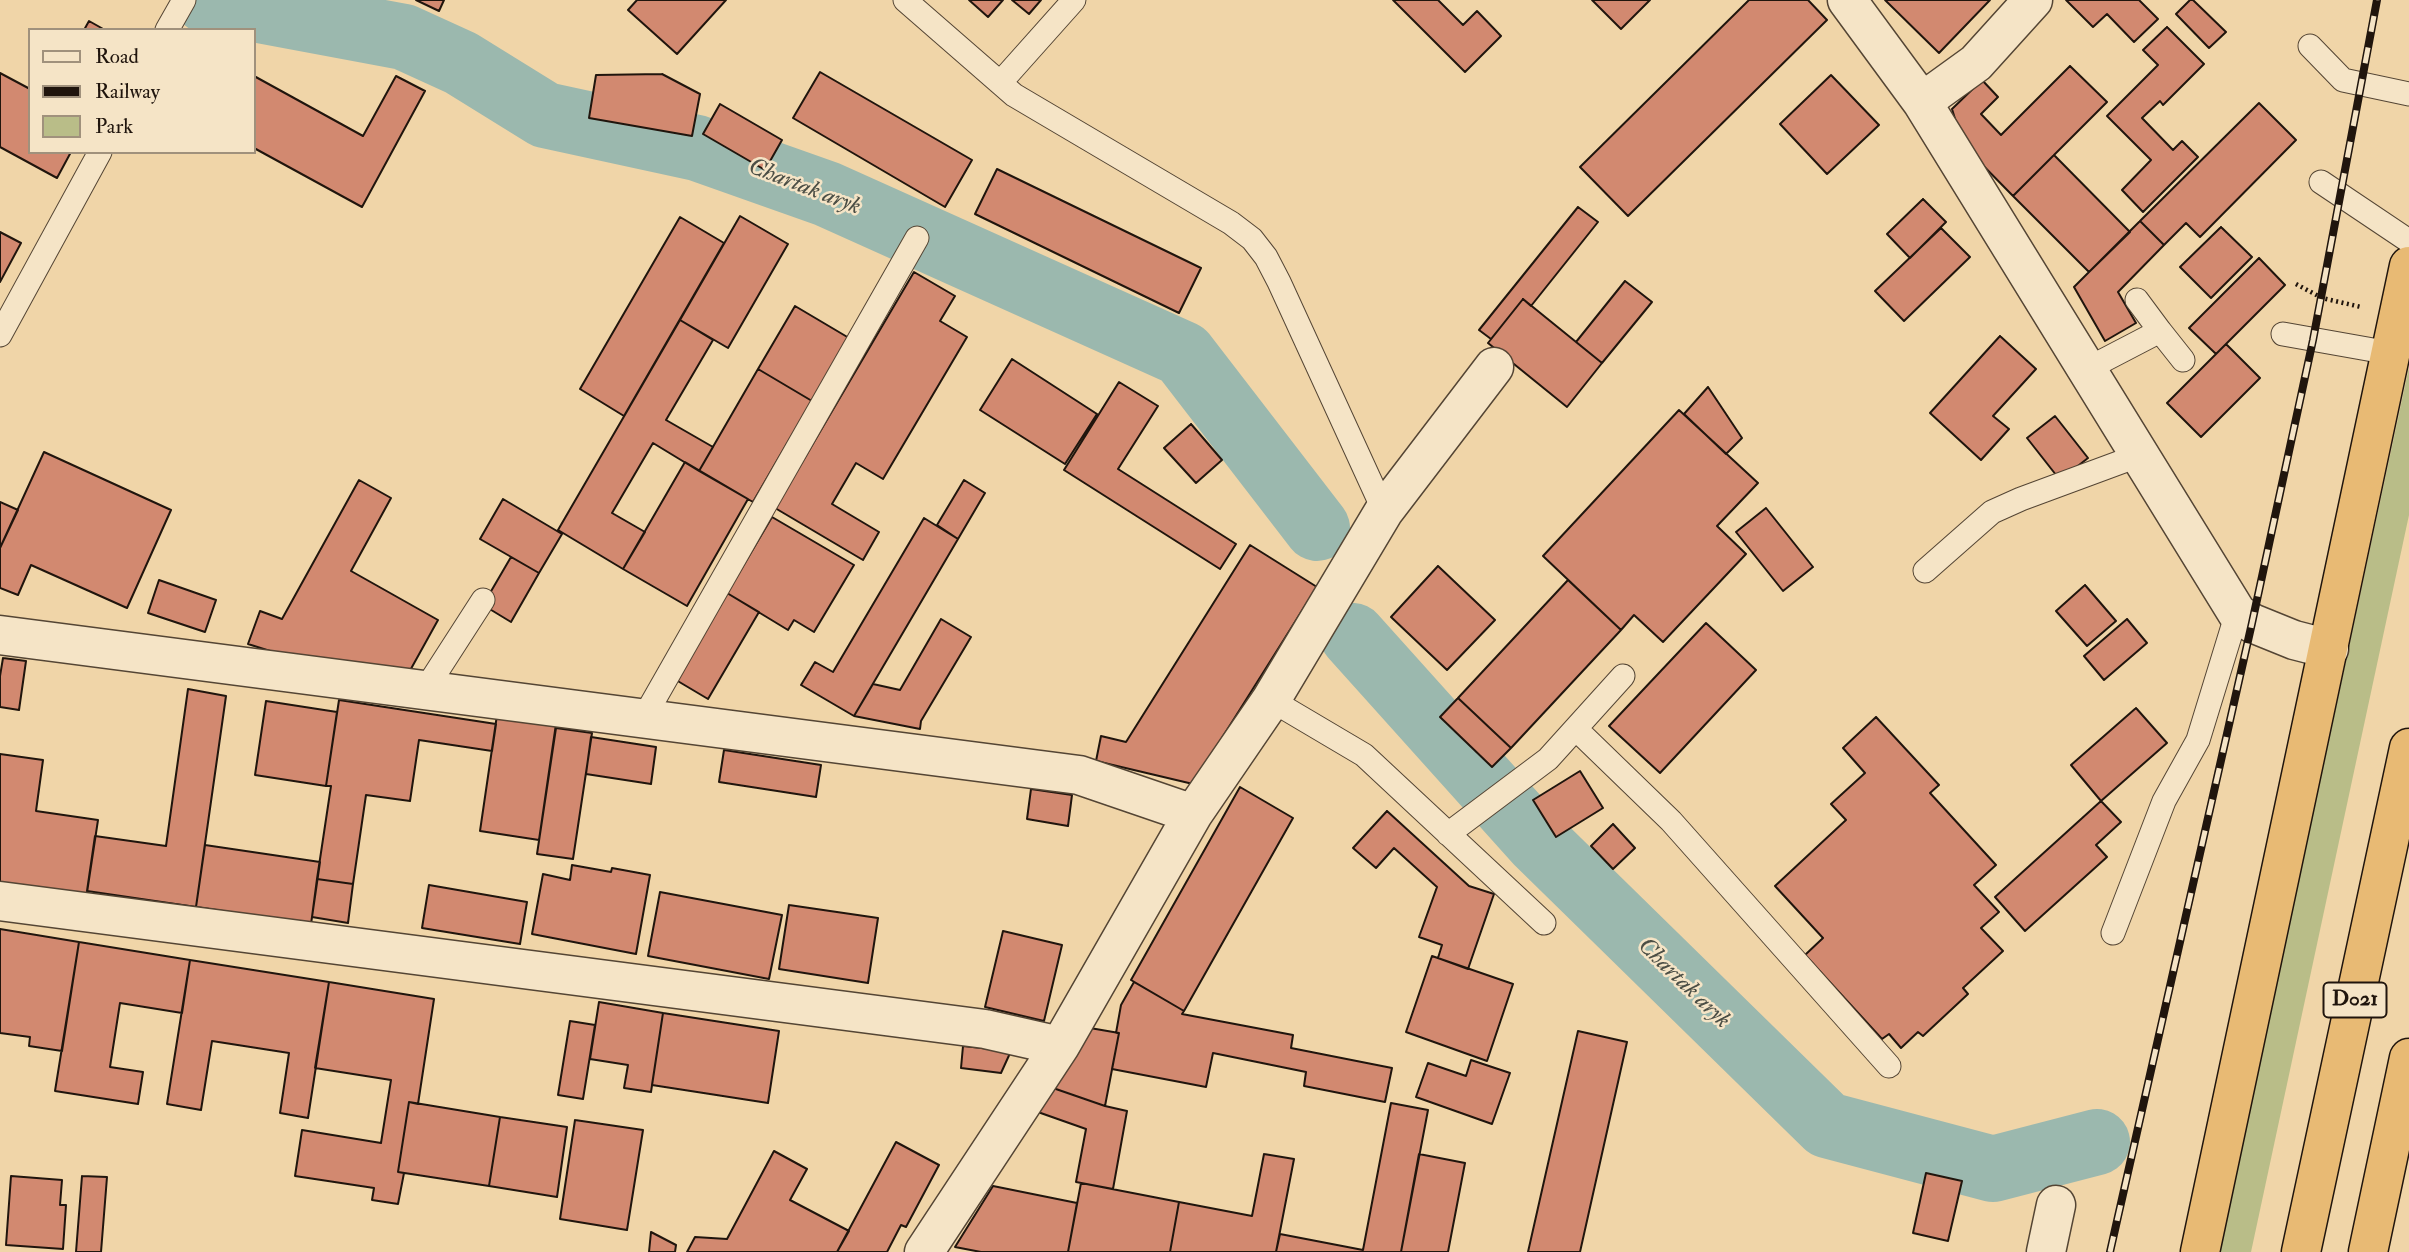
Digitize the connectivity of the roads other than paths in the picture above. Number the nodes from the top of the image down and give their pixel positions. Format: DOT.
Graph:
graph roads {
  1 [pos="184,0"];
  2 [pos="905,0"];
  3 [pos="1074,0"];
  4 [pos="1847,0"];
  5 [pos="2033,0"];
  6 [pos="169,27"];
  7 [pos="2310,46"];
  8 [pos="1000,83"];
  9 [pos="2409,94"];
  10 [pos="1922,102"];
  11 [pos="99,154"];
  12 [pos="2321,182"];
  13 [pos="917,238"];
  14 [pos="2409,241"];
  15 [pos="2409,266"];
  16 [pos="2137,300"];
  17 [pos="2160,331"];
  18 [pos="2283,334"];
  19 [pos="0,335"];
  20 [pos="2390,353"];
  21 [pos="2183,360"];
  22 [pos="1494,367"];
  23 [pos="2087,369"];
  24 [pos="2140,455"];
  25 [pos="1384,511"];
  26 [pos="1925,571"];
  27 [pos="482,600"];
  28 [pos="2237,612"];
  29 [pos="0,635"];
  30 [pos="2329,649"];
  31 [pos="1623,676"];
  32 [pos="425,690"];
  33 [pos="1271,700"];
  34 [pos="643,719"];
  35 [pos="1576,729"];
  36 [pos="2409,748"];
  37 [pos="1193,814"];
  38 [pos="1448,834"];
  39 [pos="0,901"];
  40 [pos="1544,923"];
  41 [pos="2113,933"];
  42 [pos="1060,1046"];
  43 [pos="2409,1058"];
  44 [pos="1889,1066"];
  45 [pos="2056,1205"];
  46 [pos="924,1252"];
  47 [pos="2046,1252"];
  48 [pos="2200,1252"];
  49 [pos="2301,1252"];
  50 [pos="2368,1252"];
  1 -- 6 [label="lane"];
  2 -- 8 [label="lane"];
  3 -- 8 [label="lane"];
  4 -- 10 [label="street"];
  5 -- 10 [label="street"];
  7 -- 9 [label="lane"];
  8 -- 25 [label="lane"];
  10 -- 23 [label="street"];
  11 -- 19 [label="lane"];
  12 -- 14 [label="lane"];
  13 -- 34 [label="lane"];
  15 -- 20 [label="highway"];
  16 -- 17 [label="lane"];
  17 -- 21 [label="lane"];
  17 -- 23 [label="lane"];
  18 -- 20 [label="lane"];
  20 -- 30 [label="highway"];
  22 -- 25 [label="street"];
  23 -- 24 [label="street"];
  24 -- 26 [label="lane"];
  24 -- 28 [label="street"];
  25 -- 33 [label="street"];
  27 -- 32 [label="lane"];
  28 -- 30 [label="street"];
  28 -- 41 [label="lane"];
  29 -- 32 [label="street"];
  30 -- 48 [label="highway"];
  31 -- 35 [label="lane"];
  32 -- 34 [label="street"];
  33 -- 37 [label="street"];
  33 -- 38 [label="lane"];
  34 -- 37 [label="street"];
  35 -- 38 [label="lane"];
  35 -- 44 [label="lane"];
  36 -- 49 [label="highway, D021"];
  37 -- 42 [label="street"];
  38 -- 40 [label="lane"];
  39 -- 42 [label="street"];
  42 -- 46 [label="street"];
  43 -- 50 [label="highway"];
  45 -- 47 [label="street"];
}
